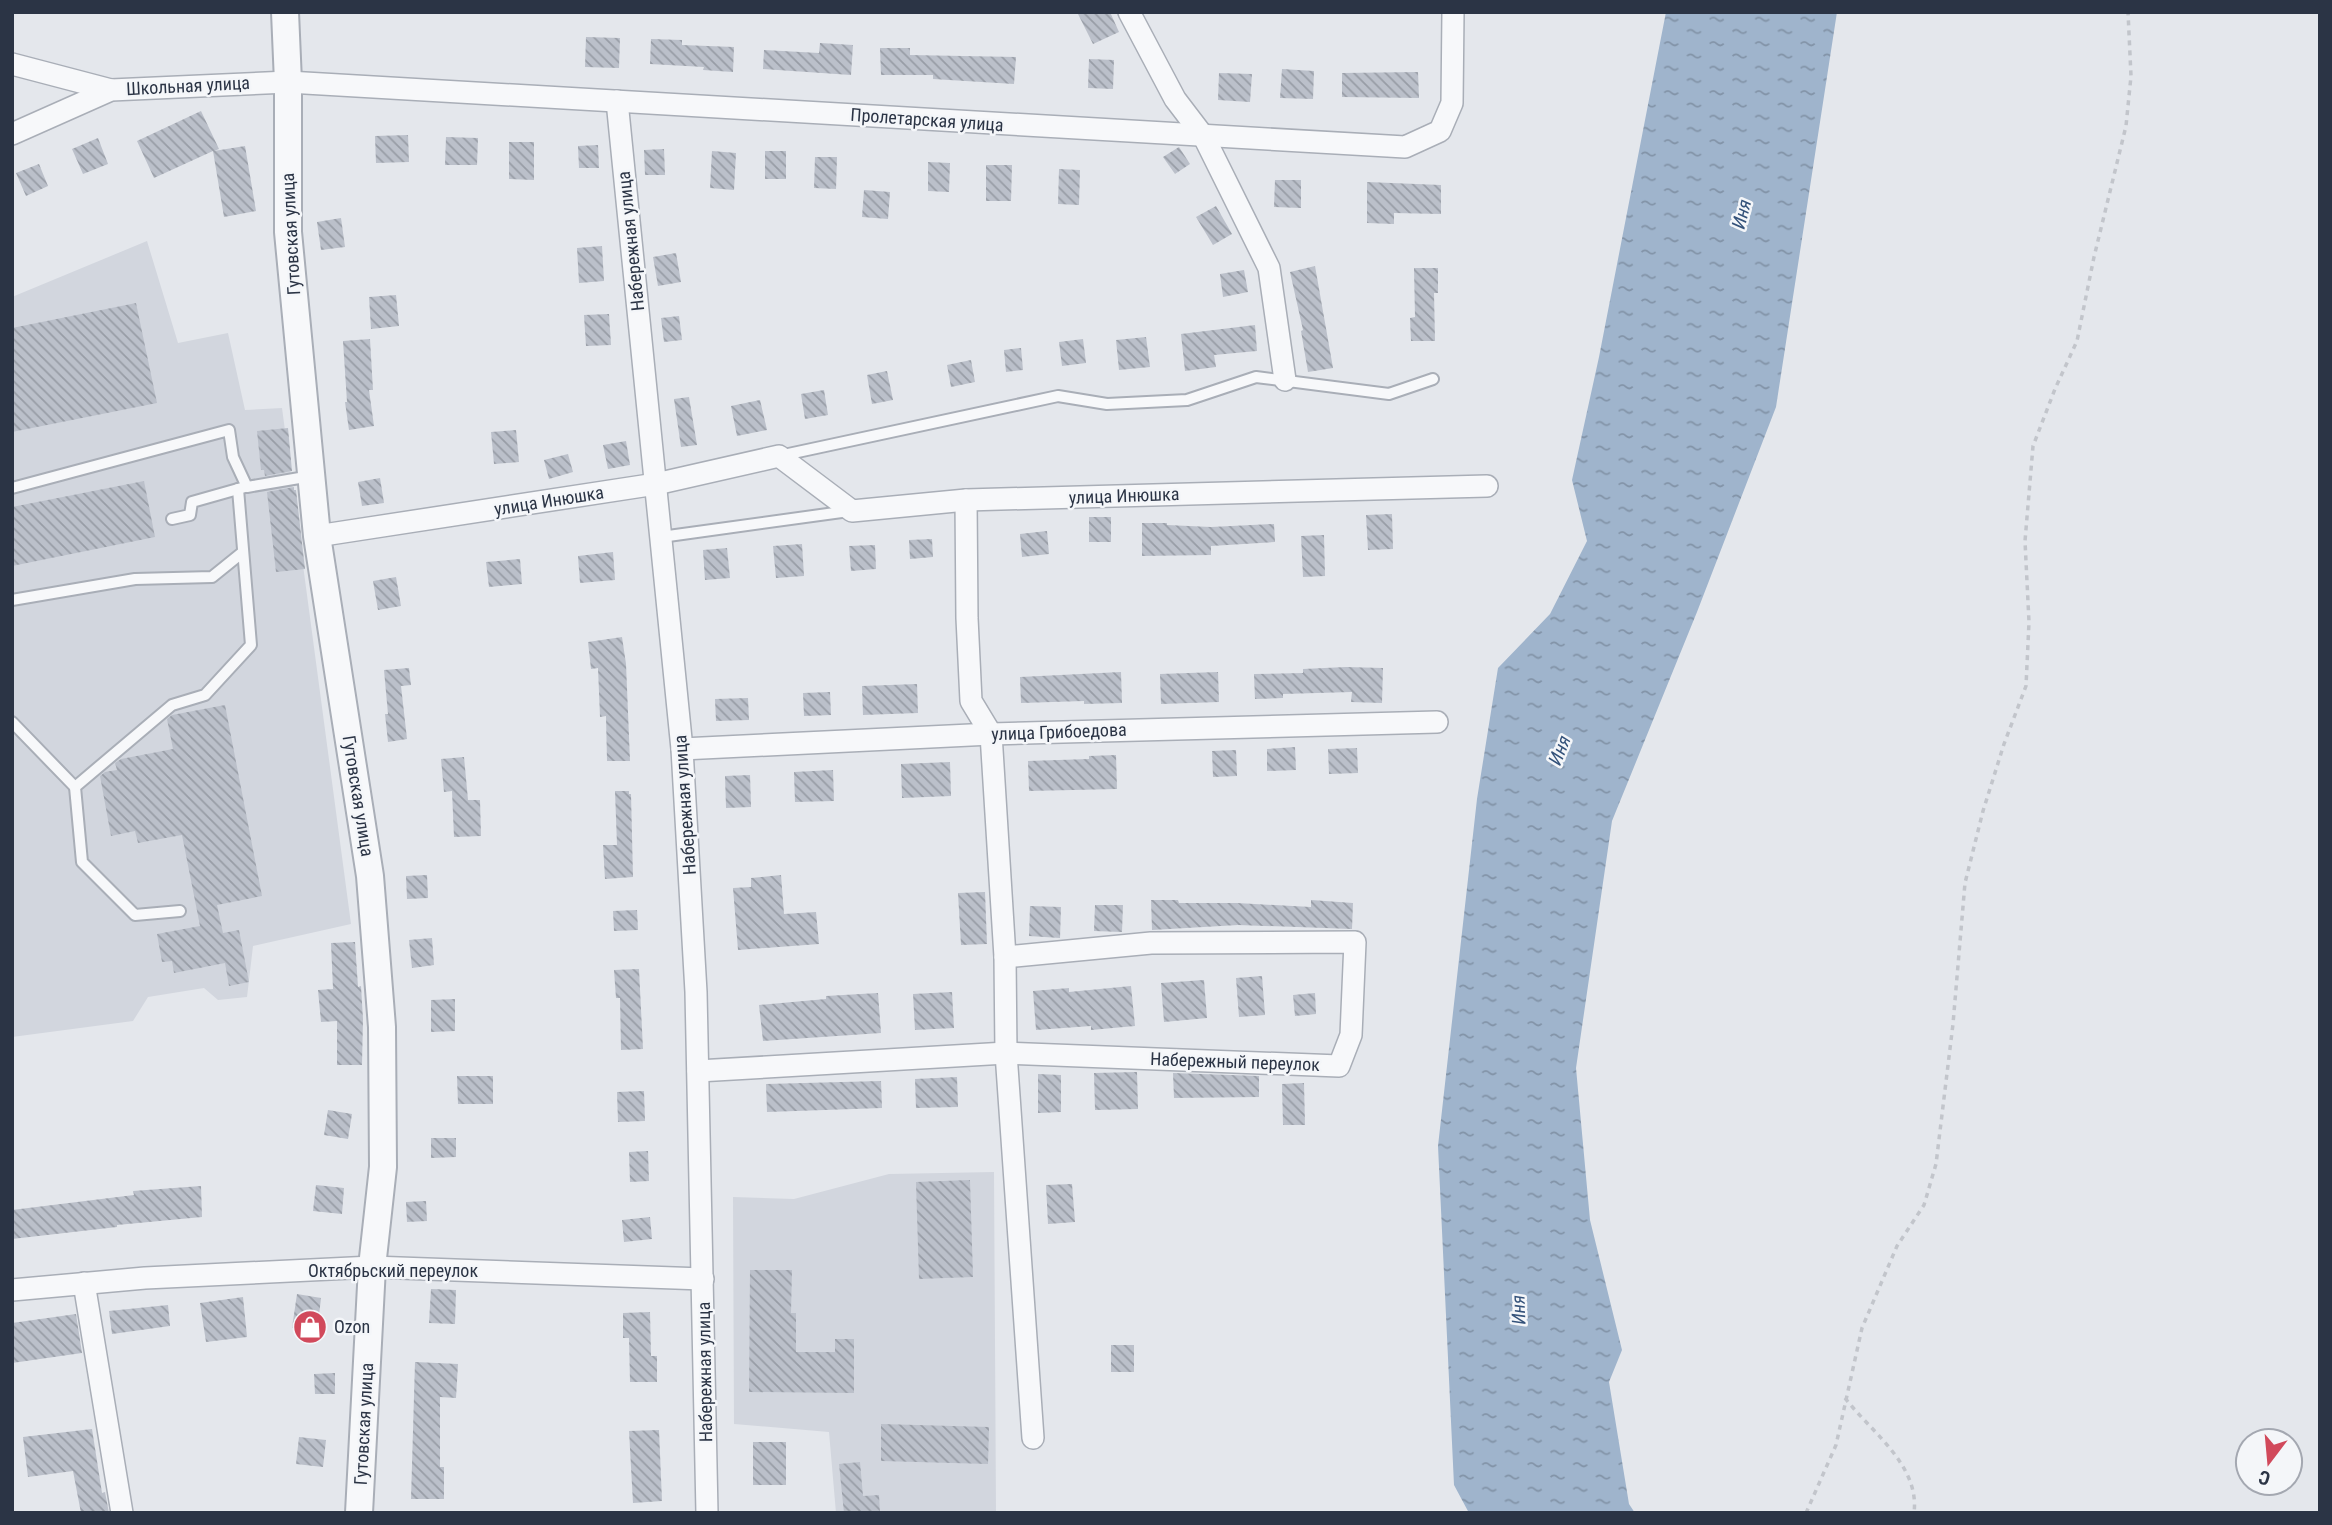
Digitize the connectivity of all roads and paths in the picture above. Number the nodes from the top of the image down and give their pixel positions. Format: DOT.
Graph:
graph roads {
  1 [pos="285,12"];
  2 [pos="1129,12"];
  3 [pos="1453,12"];
  4 [pos="2128,12"];
  5 [pos="12,64"];
  6 [pos="289,82"];
  7 [pos="111,90"];
  8 [pos="617,101"];
  9 [pos="12,134"];
  10 [pos="1204,137"];
  11 [pos="1433,379"];
  12 [pos="1285,380"];
  13 [pos="779,456"];
  14 [pos="311,476"];
  15 [pos="656,484"];
  16 [pos="1487,486"];
  17 [pos="12,488"];
  18 [pos="242,488"];
  19 [pos="966,500"];
  20 [pos="852,510"];
  21 [pos="172,519"];
  22 [pos="317,536"];
  23 [pos="661,537"];
  24 [pos="243,552"];
  25 [pos="12,600"];
  26 [pos="12,722"];
  27 [pos="1437,722"];
  28 [pos="991,734"];
  29 [pos="681,749"];
  30 [pos="75,787"];
  31 [pos="180,911"];
  32 [pos="1005,957"];
  33 [pos="1006,1053"];
  34 [pos="698,1071"];
  35 [pos="372,1267"];
  36 [pos="703,1279"];
  37 [pos="84,1283"];
  38 [pos="12,1290"];
  39 [pos="1845,1398"];
  40 [pos="1033,1438"];
  41 [pos="122,1513"];
  42 [pos="359,1513"];
  43 [pos="707,1513"];
  44 [pos="1806,1513"];
  45 [pos="1914,1513"];
  1 -- 6 [label="street, Гутовская улица"];
  2 -- 10 [label="street"];
  3 -- 10 [label="street, Пролетарская улица"];
  4 -- 39 [label="path"];
  5 -- 7 [label="street"];
  6 -- 7 [label="street, Школьная улица"];
  6 -- 8 [label="street, Пролетарская улица"];
  6 -- 14 [label="street, Гутовская улица"];
  7 -- 9 [label="street, Школьная улица"];
  8 -- 10 [label="street, Пролетарская улица"];
  8 -- 15 [label="street, Набережная улица"];
  10 -- 12 [label="street"];
  11 -- 12 [label="lane, улица Инюшка"];
  12 -- 13 [label="lane, улица Инюшка"];
  13 -- 15 [label="street, улица Инюшка"];
  13 -- 20 [label="street"];
  14 -- 18 [label="lane"];
  14 -- 22 [label="street, Гутовская улица"];
  15 -- 22 [label="street, улица Инюшка"];
  15 -- 23 [label="street, Набережная улица"];
  16 -- 19 [label="street, улица Инюшка"];
  17 -- 18 [label="lane"];
  18 -- 21 [label="lane"];
  18 -- 24 [label="lane"];
  19 -- 20 [label="street, улица Инюшка"];
  19 -- 28 [label="street"];
  20 -- 23 [label="lane"];
  22 -- 35 [label="street, Гутовская улица"];
  23 -- 29 [label="street, Набережная улица"];
  24 -- 25 [label="lane"];
  24 -- 30 [label="lane"];
  26 -- 30 [label="lane"];
  27 -- 28 [label="street, улица Грибоедова"];
  28 -- 29 [label="street, улица Грибоедова"];
  28 -- 32 [label="street"];
  29 -- 34 [label="street, Набережная улица"];
  30 -- 31 [label="lane"];
  32 -- 33 [label="street"];
  32 -- 33 [label="street, Набережный переулок"];
  33 -- 34 [label="street, Набережный переулок"];
  33 -- 40 [label="street"];
  34 -- 36 [label="street, Набережная улица"];
  35 -- 36 [label="street, Октябрьский переулок"];
  35 -- 37 [label="street, Октябрьский переулок"];
  35 -- 42 [label="street, Гутовская улица"];
  36 -- 43 [label="street, Набережная улица"];
  37 -- 38 [label="street, Октябрьский переулок"];
  37 -- 41 [label="street"];
  39 -- 44 [label="path"];
  39 -- 45 [label="path"];
}
